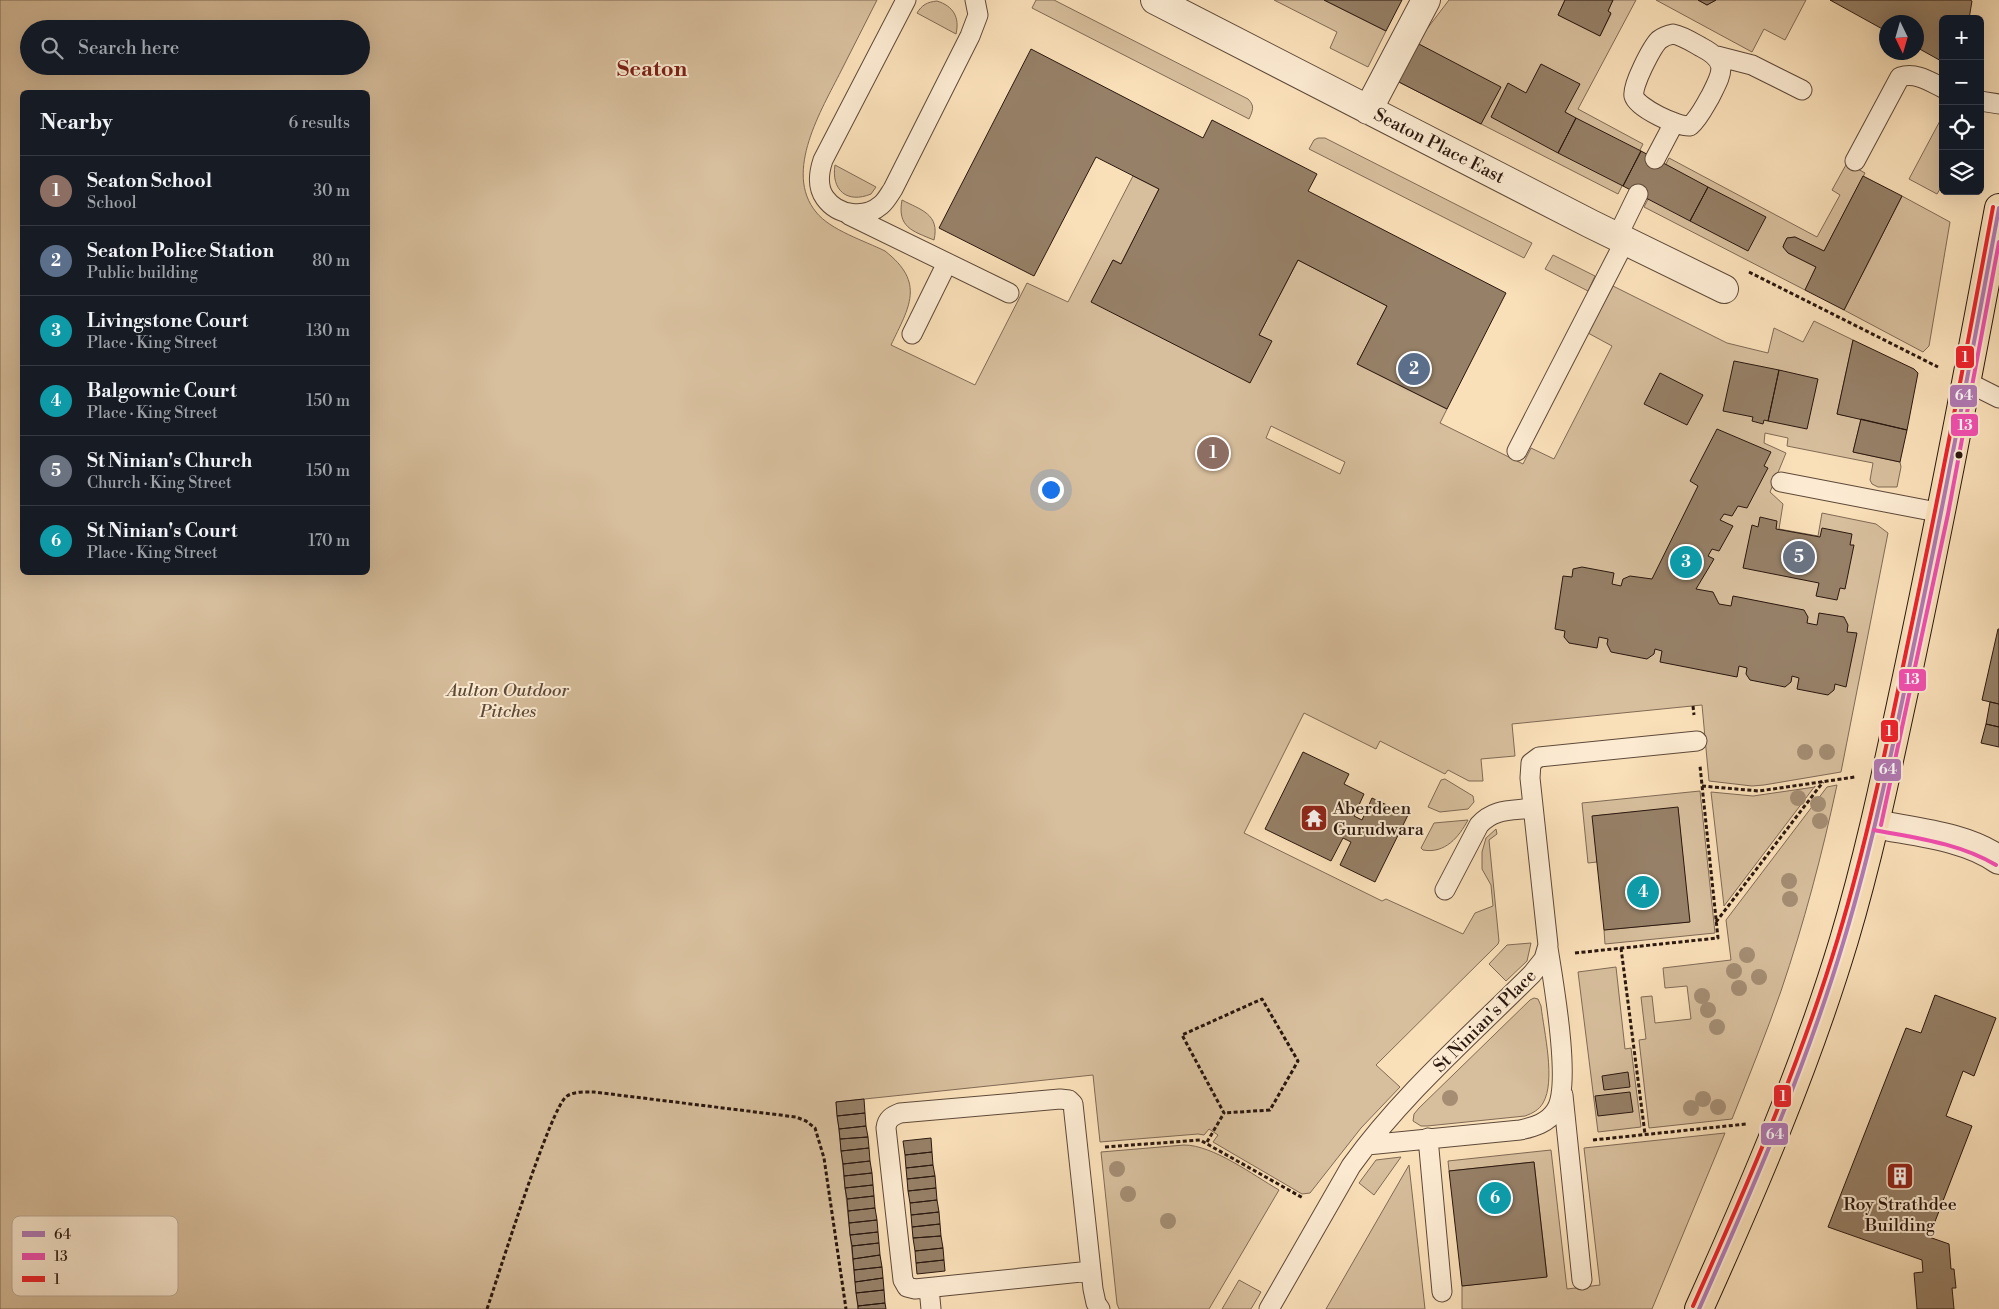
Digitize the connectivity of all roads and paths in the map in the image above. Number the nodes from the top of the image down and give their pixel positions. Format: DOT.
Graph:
graph roads {
  1 [pos="906,0"];
  2 [pos="975,0"];
  3 [pos="1155,0"];
  4 [pos="1426,0"];
  5 [pos="1717,56"];
  6 [pos="1939,86"];
  7 [pos="1802,90"];
  8 [pos="1984,102"];
  9 [pos="1999,104"];
  10 [pos="1368,110"];
  11 [pos="1674,123"];
  12 [pos="1656,159"];
  13 [pos="1856,161"];
  14 [pos="1638,194"];
  15 [pos="1999,208"];
  16 [pos="839,210"];
  17 [pos="1621,239"];
  18 [pos="947,263"];
  19 [pos="1724,289"];
  20 [pos="1009,293"];
  21 [pos="912,334"];
  22 [pos="1967,382"];
  23 [pos="1999,398"];
  24 [pos="1517,451"];
  25 [pos="1781,482"];
  26 [pos="1942,513"];
  27 [pos="1694,706"];
  28 [pos="1697,741"];
  29 [pos="1886,773"];
  30 [pos="1823,782"];
  31 [pos="1702,786"];
  32 [pos="1533,808"];
  33 [pos="1875,824"];
  34 [pos="1999,860"];
  35 [pos="1445,890"];
  36 [pos="1716,922"];
  37 [pos="1621,948"];
  38 [pos="1549,950"];
  39 [pos="1562,1089"];
  40 [pos="1224,1113"];
  41 [pos="1779,1120"];
  42 [pos="1645,1134"];
  43 [pos="1428,1138"];
  44 [pos="1207,1142"];
  45 [pos="1568,1143"];
  46 [pos="1366,1145"];
  47 [pos="1079,1149"];
  48 [pos="1326,1211"];
  49 [pos="1092,1280"];
  50 [pos="1582,1280"];
  51 [pos="929,1288"];
  52 [pos="1442,1292"];
  53 [pos="487,1309"];
  54 [pos="846,1309"];
  55 [pos="931,1309"];
  56 [pos="1089,1309"];
  57 [pos="1100,1309"];
  58 [pos="1269,1309"];
  59 [pos="1699,1309"];
  1 -- 16 [label="lane"];
  2 -- 16 [label="lane"];
  3 -- 10 [label="street, Seaton Place East"];
  4 -- 10 [label="street"];
  5 -- 7 [label="lane"];
  5 -- 11 [label="lane"];
  5 -- 11 [label="lane"];
  6 -- 13 [label="lane"];
  8 -- 9 [label="lane"];
  10 -- 17 [label="street, Seaton Place East"];
  11 -- 12 [label="lane"];
  14 -- 17 [label="lane"];
  15 -- 22 [label="main road"];
  16 -- 18 [label="lane"];
  17 -- 19 [label="street, Seaton Place East"];
  17 -- 24 [label="lane"];
  18 -- 20 [label="lane"];
  18 -- 21 [label="lane"];
  19 -- 22 [label="path"];
  22 -- 23 [label="lane"];
  22 -- 26 [label="main road"];
  25 -- 26 [label="lane"];
  26 -- 29 [label="main road"];
  27 -- 28 [label="path"];
  28 -- 31 [label="path"];
  28 -- 32 [label="lane, St Ninian's Place"];
  29 -- 30 [label="path"];
  29 -- 33 [label="main road"];
  30 -- 31 [label="path"];
  30 -- 36 [label="path"];
  31 -- 36 [label="path"];
  32 -- 35 [label="lane"];
  32 -- 38 [label="lane, St Ninian's Place"];
  33 -- 34 [label="street"];
  33 -- 41 [label="main road"];
  36 -- 37 [label="path"];
  37 -- 38 [label="path"];
  37 -- 42 [label="path"];
  38 -- 39 [label="lane"];
  38 -- 46 [label="lane, St Ninian's Place"];
  39 -- 43 [label="lane"];
  39 -- 45 [label="lane"];
  40 -- 40 [label="path"];
  40 -- 44 [label="path"];
  41 -- 42 [label="path"];
  41 -- 59 [label="main road"];
  42 -- 45 [label="path"];
  43 -- 46 [label="lane"];
  43 -- 52 [label="lane"];
  44 -- 47 [label="path"];
  44 -- 48 [label="path"];
  45 -- 50 [label="lane"];
  46 -- 48 [label="lane, St Ninian's Place"];
  47 -- 49 [label="lane"];
  47 -- 51 [label="lane"];
  48 -- 58 [label="lane, St Ninian's Place"];
  49 -- 51 [label="lane"];
  49 -- 56 [label="lane"];
  49 -- 57 [label="lane"];
  51 -- 55 [label="lane"];
  53 -- 54 [label="path"];
}
